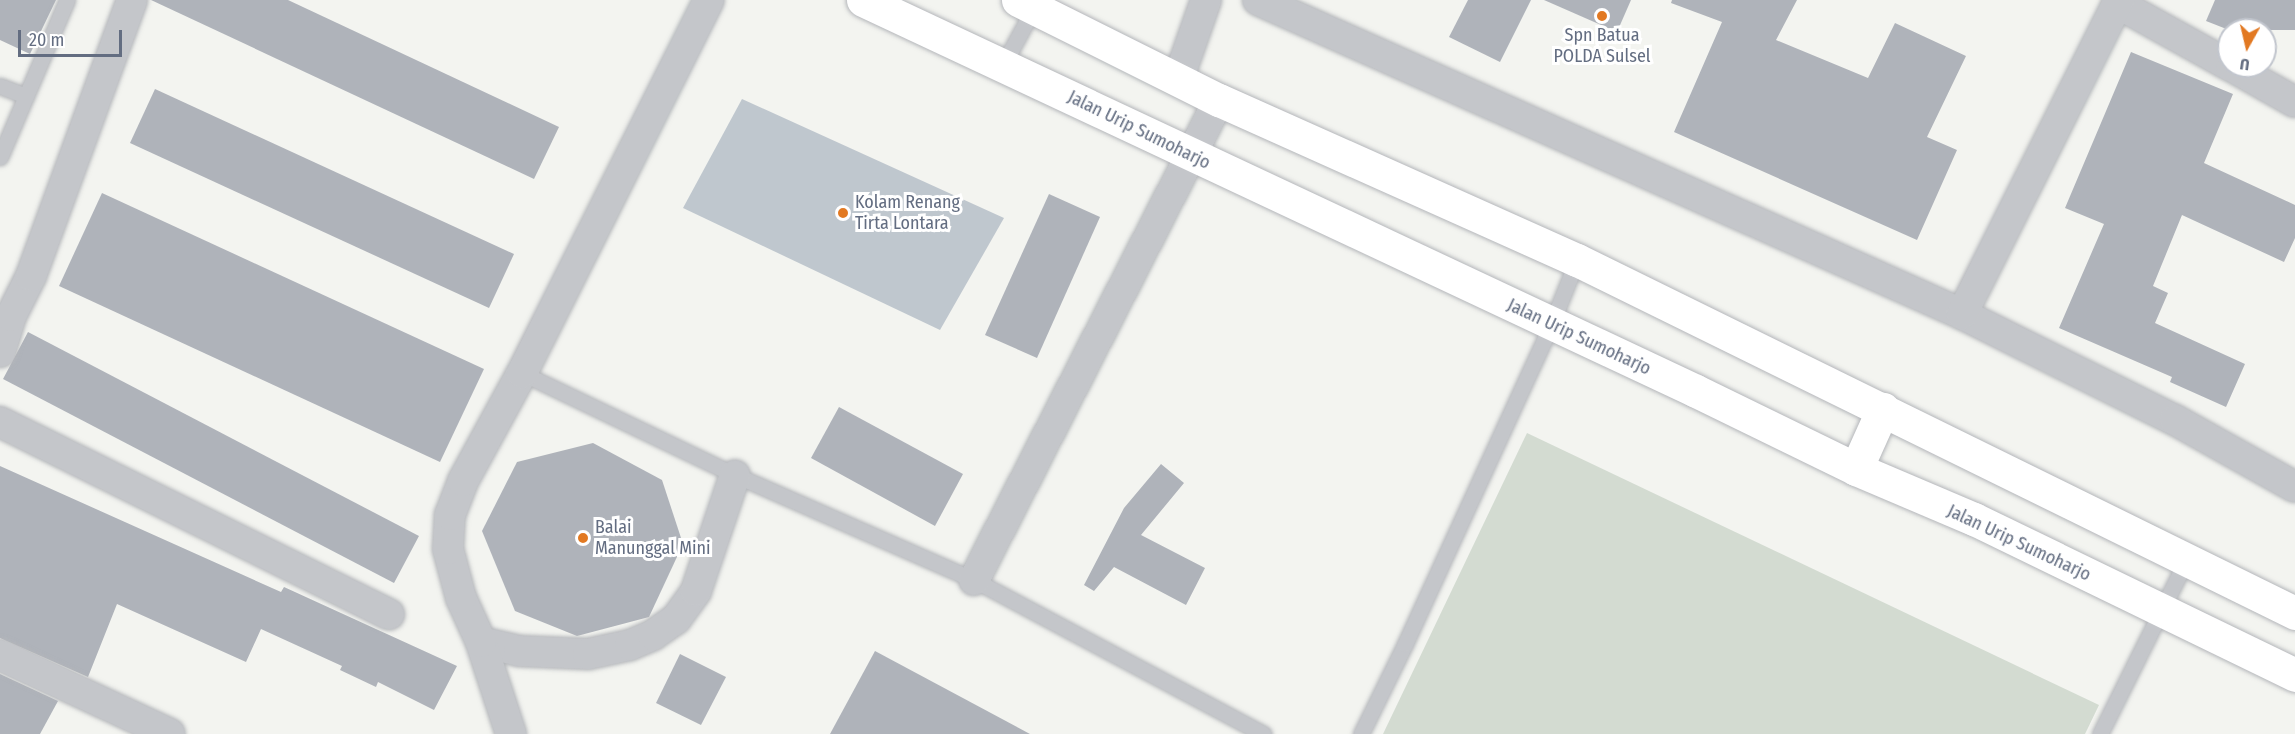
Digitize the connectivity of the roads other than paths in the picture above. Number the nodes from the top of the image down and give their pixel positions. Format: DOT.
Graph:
graph roads {
  1 [pos="67,0"];
  2 [pos="132,0"];
  3 [pos="709,0"];
  4 [pos="863,0"];
  5 [pos="1206,0"];
  6 [pos="1258,0"];
  7 [pos="2118,2"];
  8 [pos="1030,3"];
  9 [pos="2217,58"];
  10 [pos="1004,65"];
  11 [pos="2253,78"];
  12 [pos="1178,80"];
  13 [pos="0,86"];
  14 [pos="26,96"];
  15 [pos="1219,100"];
  16 [pos="2295,102"];
  17 [pos="1189,155"];
  18 [pos="0,157"];
  19 [pos="1577,260"];
  20 [pos="1962,314"];
  21 [pos="1551,325"];
  22 [pos="0,352"];
  23 [pos="522,373"];
  24 [pos="1883,410"];
  25 [pos="0,422"];
  26 [pos="1856,469"];
  27 [pos="735,475"];
  28 [pos="2295,487"];
  29 [pos="2187,559"];
  30 [pos="974,580"];
  31 [pos="2160,610"];
  32 [pos="2295,613"];
  33 [pos="389,614"];
  34 [pos="481,642"];
  35 [pos="0,655"];
  36 [pos="2295,675"];
  37 [pos="170,734"];
  38 [pos="511,734"];
  39 [pos="1264,734"];
  40 [pos="1361,734"];
  41 [pos="2100,734"];
  1 -- 14 [label="lane"];
  2 -- 22 [label="street"];
  3 -- 23 [label="street"];
  4 -- 10 [label="highway, Jalan Urip Sumoharjo"];
  5 -- 12 [label="street"];
  6 -- 20 [label="street"];
  7 -- 9 [label="street"];
  7 -- 20 [label="street"];
  8 -- 10 [label="lane"];
  8 -- 12 [label="highway"];
  10 -- 17 [label="highway, Jalan Urip Sumoharjo"];
  11 -- 16 [label="street"];
  12 -- 15 [label="highway"];
  13 -- 14 [label="lane"];
  14 -- 18 [label="lane"];
  15 -- 17 [label="street"];
  15 -- 19 [label="highway"];
  17 -- 21 [label="highway, Jalan Urip Sumoharjo"];
  17 -- 30 [label="street"];
  19 -- 21 [label="lane"];
  19 -- 24 [label="highway"];
  20 -- 28 [label="street"];
  21 -- 26 [label="highway, Jalan Urip Sumoharjo"];
  21 -- 40 [label="lane"];
  23 -- 27 [label="lane"];
  23 -- 34 [label="street"];
  24 -- 26 [label="highway"];
  24 -- 29 [label="highway"];
  25 -- 33 [label="street"];
  26 -- 31 [label="highway, Jalan Urip Sumoharjo"];
  27 -- 30 [label="lane"];
  27 -- 34 [label="street"];
  29 -- 31 [label="lane"];
  29 -- 32 [label="highway"];
  30 -- 39 [label="lane"];
  31 -- 36 [label="highway, Jalan Urip Sumoharjo"];
  31 -- 41 [label="lane"];
  34 -- 38 [label="street"];
  35 -- 37 [label="street"];
}
